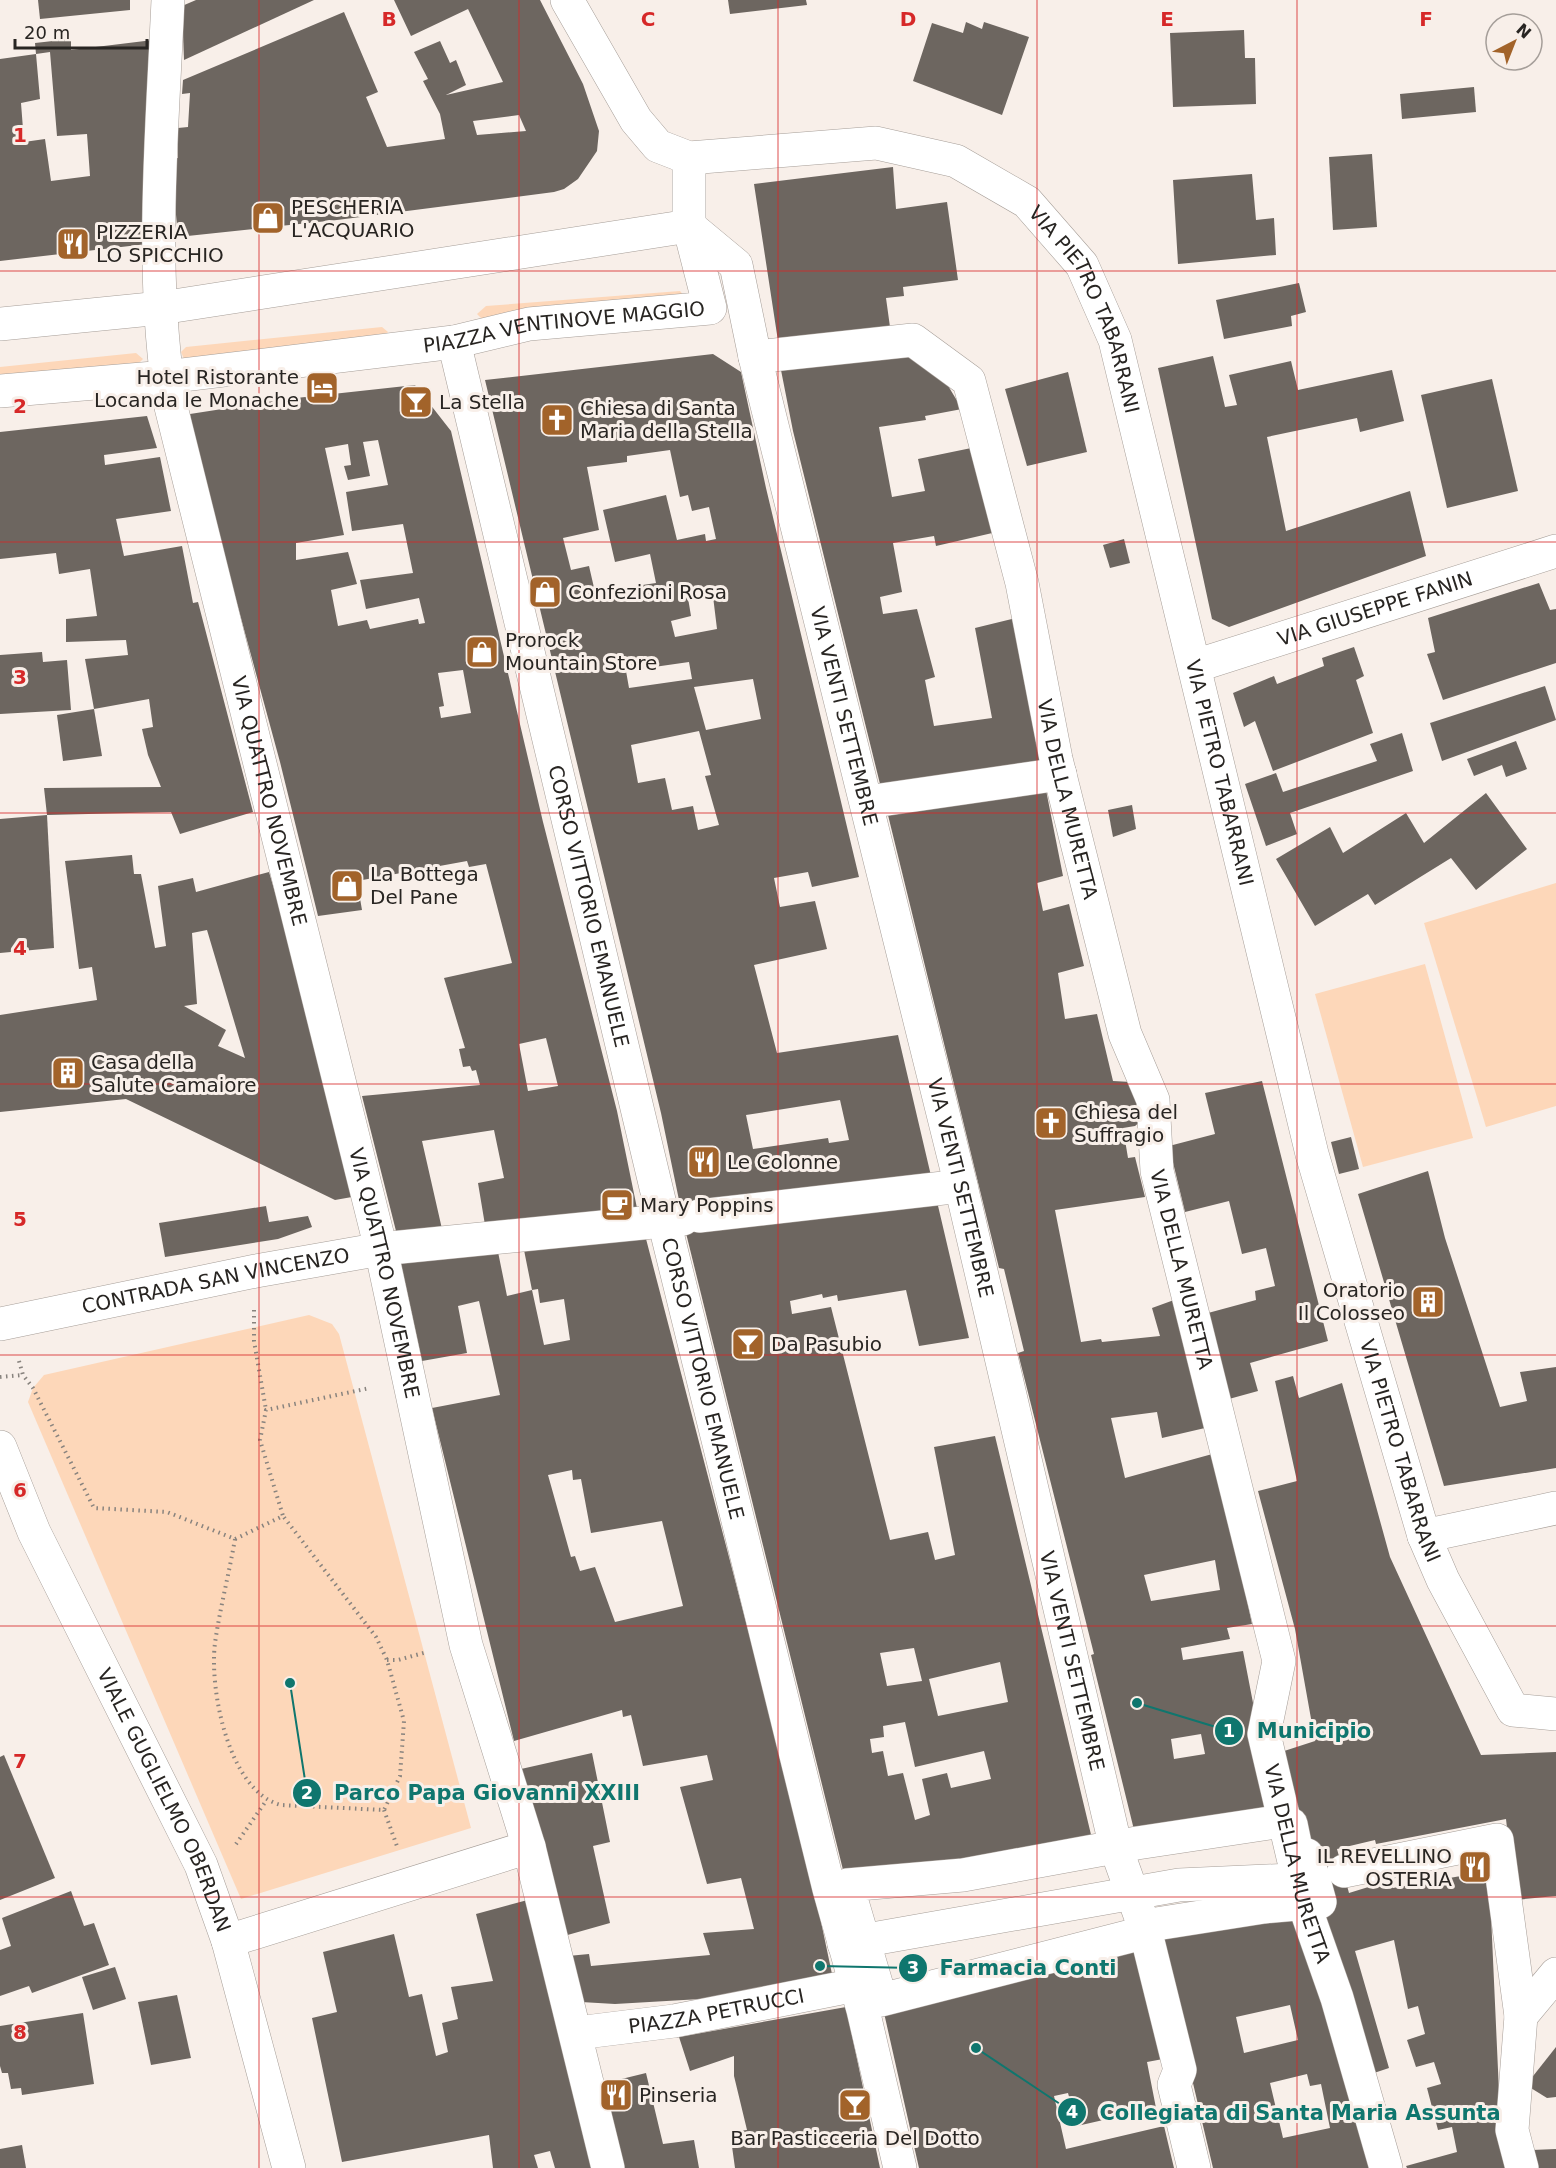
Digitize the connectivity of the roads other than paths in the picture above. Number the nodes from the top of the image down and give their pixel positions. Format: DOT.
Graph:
graph roads {
  1 [pos="168,0"];
  2 [pos="567,0"];
  3 [pos="689,158"];
  4 [pos="689,226"];
  5 [pos="161,308"];
  6 [pos="0,324"];
  7 [pos="454,342"];
  8 [pos="755,357"];
  9 [pos="166,376"];
  10 [pos="0,391"];
  11 [pos="1556,551"];
  12 [pos="1195,666"];
  13 [pos="1060,774"];
  14 [pos="867,802"];
  15 [pos="961,1186"];
  16 [pos="682,1219"];
  17 [pos="381,1249"];
  18 [pos="0,1324"];
  19 [pos="0,1447"];
  20 [pos="1556,1508"];
  21 [pos="1424,1536"];
  22 [pos="1556,1714"];
  23 [pos="1284,1825"];
  24 [pos="529,1847"];
  25 [pos="1116,1848"];
  26 [pos="1315,1884"];
  27 [pos="1132,1894"];
  28 [pos="1145,1929"];
  29 [pos="228,1941"];
  30 [pos="854,1944"];
  31 [pos="1556,1974"];
  32 [pos="856,1985"];
  33 [pos="1521,2016"];
  34 [pos="577,2033"];
  35 [pos="289,2168"];
  36 [pos="608,2168"];
  37 [pos="900,2168"];
  38 [pos="1194,2168"];
  39 [pos="1386,2168"];
  40 [pos="1522,2168"];
  1 -- 5 [label="street, VIA QUATTRO NOVEMBRE"];
  2 -- 3 [label="street, VIA PIETRO TABARRANI"];
  3 -- 4 [label="street"];
  3 -- 12 [label="street, VIA PIETRO TABARRANI"];
  4 -- 5 [label="street"];
  4 -- 7 [label="street, PIAZZA VENTINOVE MAGGIO"];
  4 -- 8 [label="street, VIA VENTI SETTEMBRE"];
  5 -- 6 [label="street"];
  5 -- 9 [label="street, VIA QUATTRO NOVEMBRE"];
  7 -- 9 [label="street, PIAZZA VENTINOVE MAGGIO"];
  7 -- 16 [label="street, CORSO VITTORIO EMANUELE"];
  8 -- 13 [label="street, VIA DELLA MURETTA"];
  8 -- 14 [label="street, VIA VENTI SETTEMBRE"];
  9 -- 10 [label="street, PIAZZA VENTINOVE MAGGIO"];
  9 -- 17 [label="street, VIA QUATTRO NOVEMBRE"];
  11 -- 12 [label="street, VIA GIUSEPPE FANIN"];
  12 -- 21 [label="street, VIA PIETRO TABARRANI"];
  13 -- 14 [label="street"];
  13 -- 23 [label="street, VIA DELLA MURETTA"];
  14 -- 15 [label="street, VIA VENTI SETTEMBRE"];
  15 -- 16 [label="street, CONTRADA SAN VINCENZO"];
  15 -- 25 [label="street, VIA VENTI SETTEMBRE"];
  16 -- 17 [label="street, CONTRADA SAN VINCENZO"];
  16 -- 30 [label="street, CORSO VITTORIO EMANUELE"];
  17 -- 18 [label="street, CONTRADA SAN VINCENZO"];
  17 -- 24 [label="street, VIA QUATTRO NOVEMBRE"];
  19 -- 29 [label="street, VIALE GUGLIELMO OBERDAN"];
  20 -- 21 [label="street"];
  21 -- 22 [label="street, VIA PIETRO TABARRANI"];
  23 -- 25 [label="street"];
  23 -- 26 [label="street, VIA DELLA MURETTA"];
  24 -- 29 [label="street"];
  24 -- 34 [label="street, VIA QUATTRO NOVEMBRE"];
  25 -- 27 [label="street, VIA VENTI SETTEMBRE"];
  25 -- 30 [label="street"];
  26 -- 27 [label="street"];
  26 -- 28 [label="street"];
  26 -- 33 [label="street"];
  26 -- 39 [label="street, VIA DELLA MURETTA"];
  27 -- 28 [label="street, VIA VENTI SETTEMBRE"];
  27 -- 30 [label="street"];
  28 -- 30 [label="street"];
  28 -- 38 [label="street, VIA VENTI SETTEMBRE"];
  29 -- 35 [label="street, VIALE GUGLIELMO OBERDAN"];
  30 -- 32 [label="street, CORSO VITTORIO EMANUELE"];
  31 -- 33 [label="street"];
  32 -- 34 [label="street, PIAZZA PETRUCCI"];
  32 -- 37 [label="street, CORSO VITTORIO EMANUELE"];
  33 -- 40 [label="street"];
  34 -- 36 [label="street, VIA QUATTRO NOVEMBRE"];
}
